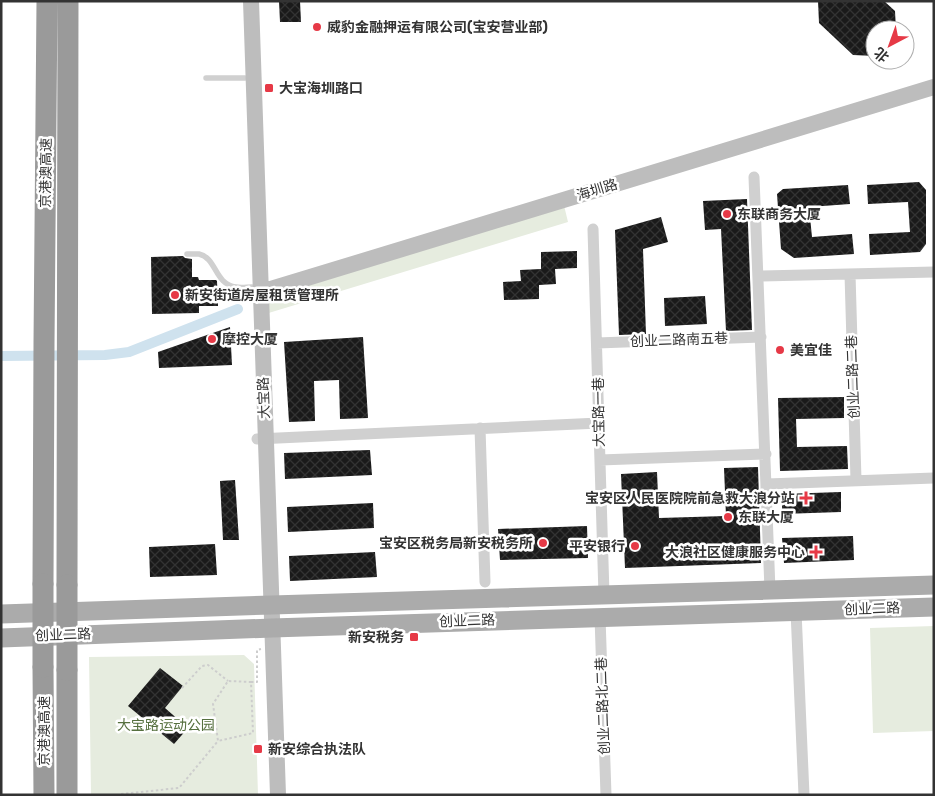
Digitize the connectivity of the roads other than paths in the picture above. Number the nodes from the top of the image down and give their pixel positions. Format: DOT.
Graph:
graph roads {
  1 [pos="47,1"];
  2 [pos="68,1"];
  3 [pos="242,1"];
  4 [pos="251,1"];
  5 [pos="206,78"];
  6 [pos="245,78"];
  7 [pos="934,87"];
  8 [pos="754,177"];
  9 [pos="593,229"];
  10 [pos="187,254"];
  11 [pos="934,272"];
  12 [pos="850,274"];
  13 [pos="758,276"];
  14 [pos="256,290"];
  15 [pos="761,337"];
  16 [pos="597,343"];
  17 [pos="599,423"];
  18 [pos="480,428"];
  19 [pos="261,439"];
  20 [pos="766,454"];
  21 [pos="600,460"];
  22 [pos="934,478"];
  23 [pos="856,480"];
  24 [pos="767,484"];
  25 [pos="934,575"];
  26 [pos="485,582"];
  27 [pos="934,585"];
  28 [pos="912,586"];
  29 [pos="770,590"];
  30 [pos="604,595"];
  31 [pos="267,605"];
  32 [pos="925,608"];
  33 [pos="796,611"];
  34 [pos="1,614"];
  35 [pos="934,615"];
  36 [pos="600,618"];
  37 [pos="268,628"];
  38 [pos="1,638"];
  39 [pos="44,795"];
  40 [pos="67,795"];
  41 [pos="269,795"];
  42 [pos="278,795"];
  43 [pos="606,795"];
  44 [pos="804,795"];
  1 -- 39 [label="highway, 京港澳高速, bridge"];
  2 -- 40 [label="highway, 京港澳高速, bridge"];
  3 -- 6 [label="main road, 大宝路"];
  4 -- 14 [label="main road, 大宝路"];
  5 -- 6 [label="lane"];
  6 -- 14 [label="main road, 大宝路"];
  7 -- 14 [label="main road, 海圳路"];
  8 -- 13 [label="street"];
  9 -- 16 [label="street, 大宝路一巷"];
  10 -- 14 [label="lane"];
  11 -- 12 [label="street"];
  12 -- 13 [label="street"];
  12 -- 23 [label="street, 创业二路二巷"];
  13 -- 15 [label="street"];
  14 -- 19 [label="main road, 大宝路"];
  15 -- 16 [label="street, 创业二路南五巷"];
  15 -- 20 [label="street"];
  16 -- 17 [label="street, 大宝路一巷"];
  17 -- 18 [label="street"];
  17 -- 21 [label="street, 大宝路一巷"];
  18 -- 19 [label="street"];
  18 -- 26 [label="street"];
  19 -- 31 [label="main road, 大宝路"];
  20 -- 21 [label="street"];
  20 -- 24 [label="street"];
  21 -- 30 [label="street, 大宝路一巷"];
  22 -- 23 [label="street"];
  23 -- 24 [label="street"];
  24 -- 29 [label="street"];
  25 -- 28 [label="main road"];
  27 -- 28 [label="main road, 创业二路"];
  28 -- 29 [label="main road, 创业二路"];
  29 -- 30 [label="main road, 创业二路"];
  30 -- 31 [label="main road, 创业二路"];
  31 -- 34 [label="main road, 创业二路"];
  31 -- 37 [label="main road, 大宝路"];
  32 -- 33 [label="main road, 创业二路"];
  32 -- 35 [label="main road"];
  33 -- 36 [label="main road, 创业二路"];
  33 -- 44 [label="street"];
  36 -- 37 [label="main road, 创业二路"];
  36 -- 43 [label="street, 创业二路北二巷"];
  37 -- 38 [label="main road, 创业二路"];
  37 -- 41 [label="main road, 大宝路"];
  37 -- 42 [label="main road, 大宝路"];
}
